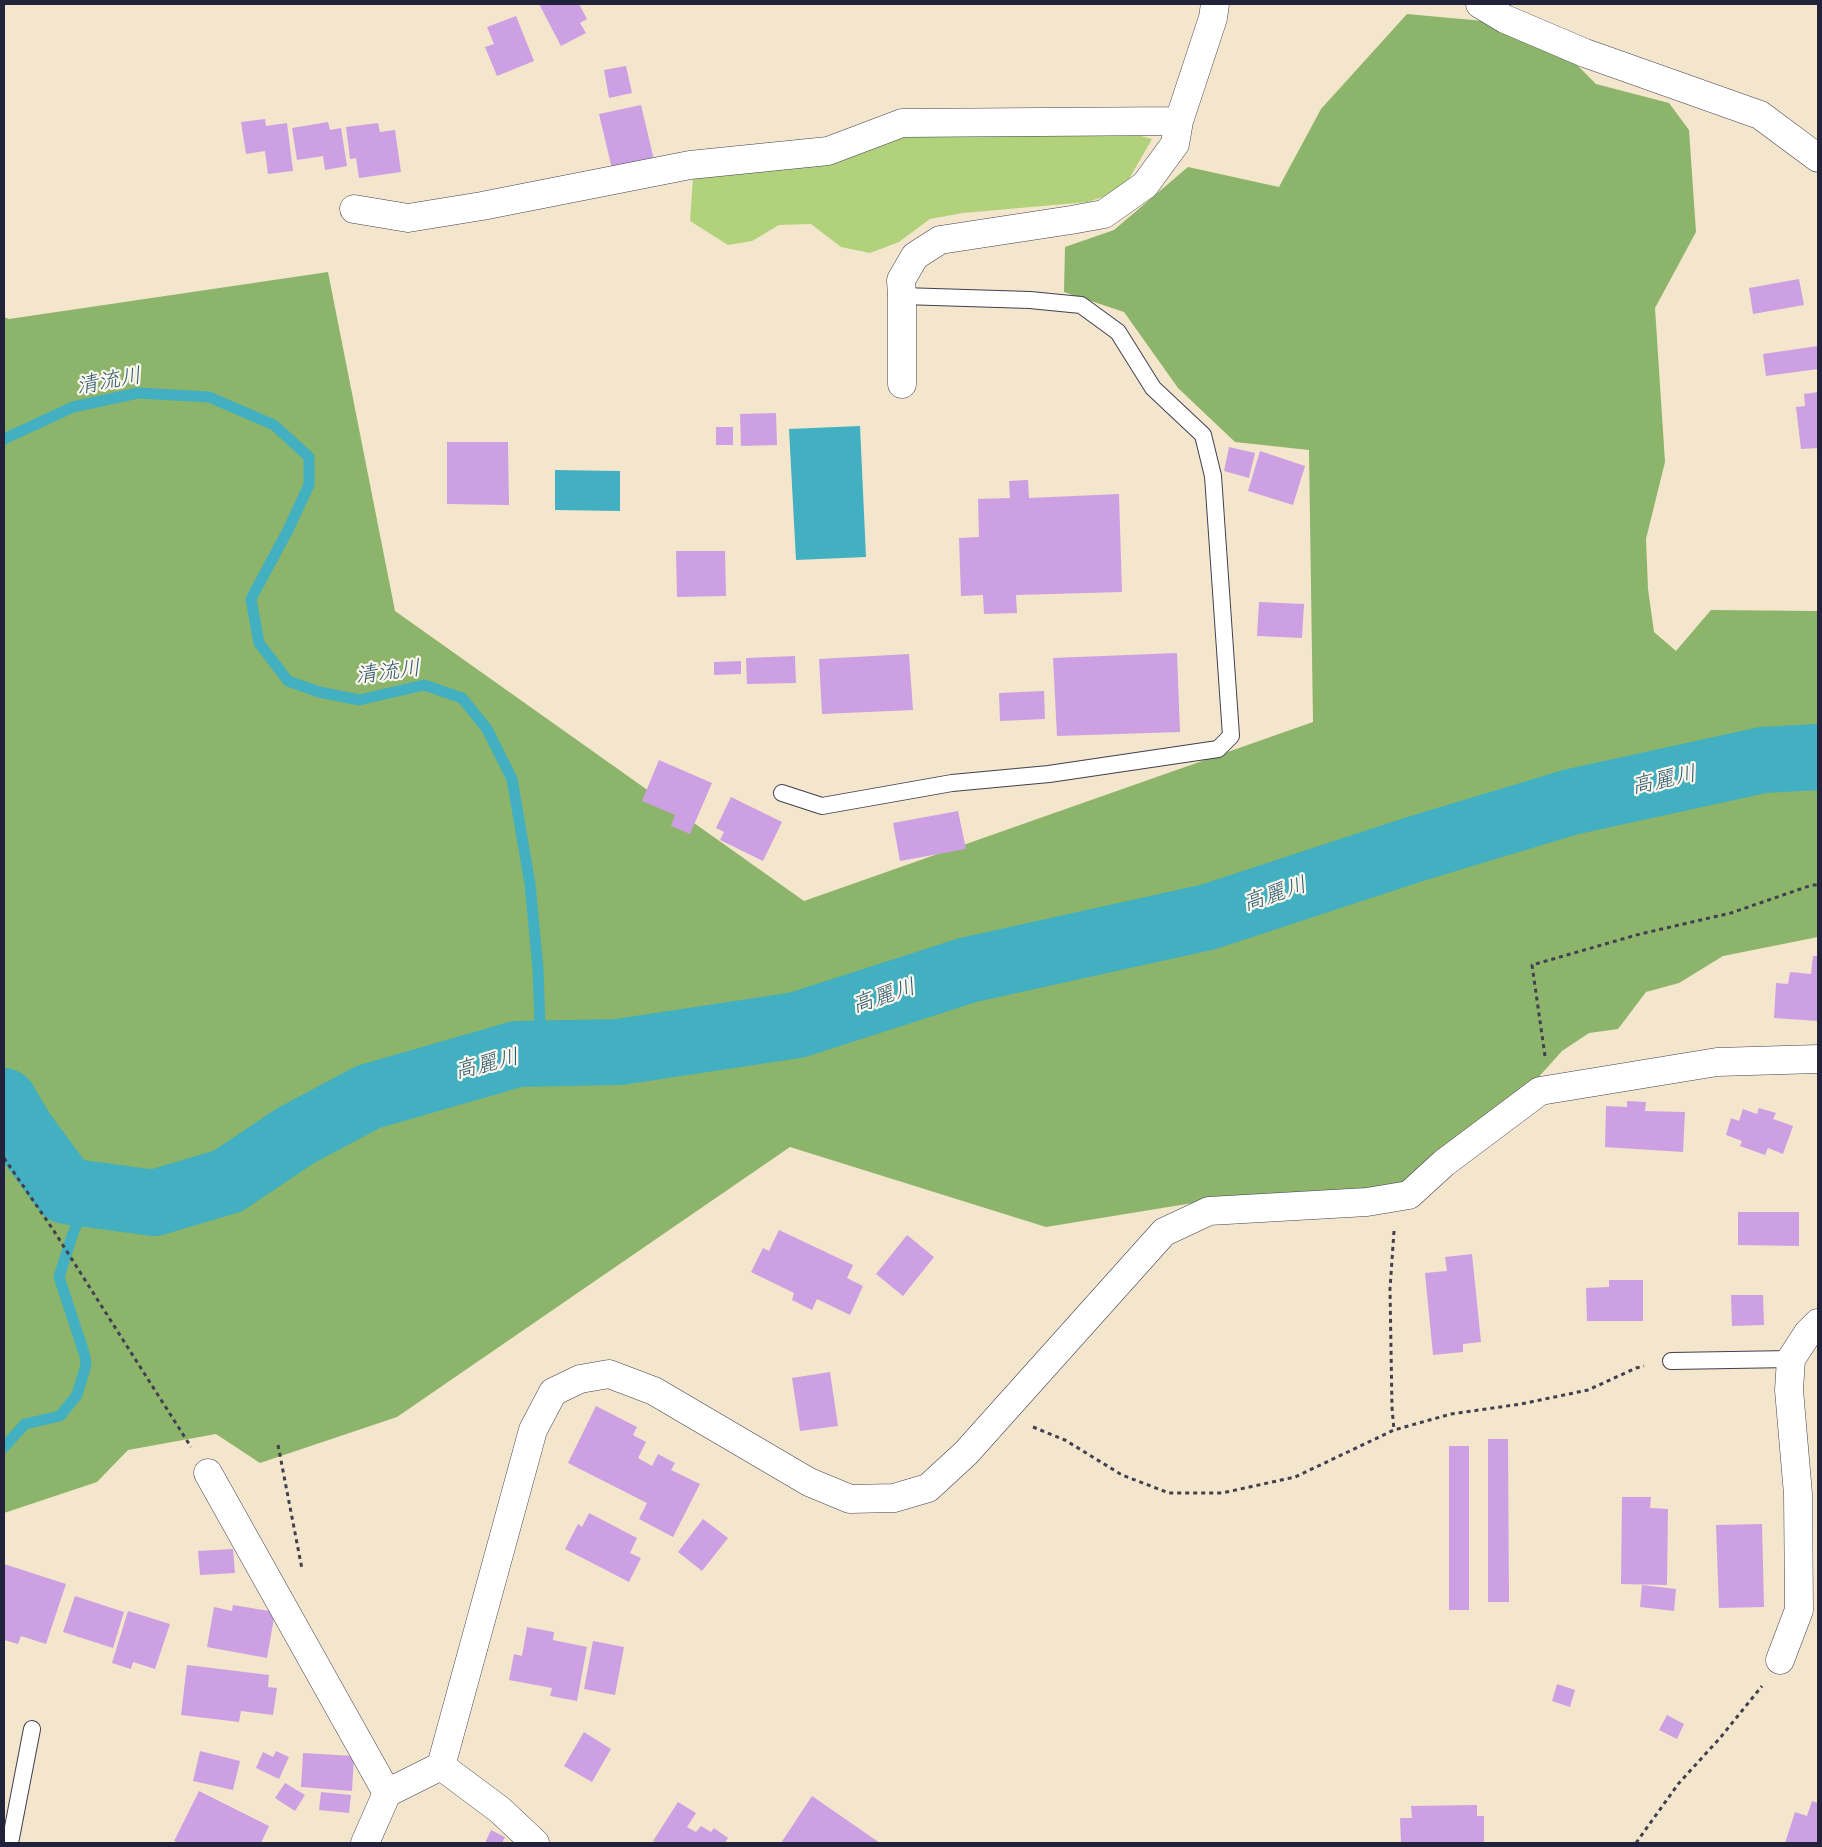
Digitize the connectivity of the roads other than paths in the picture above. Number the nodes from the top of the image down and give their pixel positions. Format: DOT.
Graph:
graph roads {
  1 [pos="1215,4"];
  2 [pos="1480,4"];
  3 [pos="1179,121"];
  4 [pos="1818,158"];
  5 [pos="354,209"];
  6 [pos="902,296"];
  7 [pos="902,384"];
  8 [pos="782,793"];
  9 [pos="1818,1058"];
  10 [pos="1818,1323"];
  11 [pos="1791,1359"];
  12 [pos="1671,1361"];
  13 [pos="208,1473"];
  14 [pos="1808,1492"];
  15 [pos="1780,1660"];
  16 [pos="32,1729"];
  17 [pos="441,1766"];
  18 [pos="386,1793"];
  19 [pos="10,1843"];
  20 [pos="365,1843"];
  21 [pos="535,1843"];
  1 -- 3 [label="street"];
  2 -- 4 [label="street"];
  3 -- 5 [label="street"];
  3 -- 6 [label="street"];
  6 -- 7 [label="street"];
  6 -- 8 [label="lane"];
  9 -- 17 [label="street"];
  10 -- 11 [label="street"];
  11 -- 12 [label="lane"];
  11 -- 14 [label="street"];
  13 -- 18 [label="street"];
  14 -- 15 [label="street"];
  16 -- 19 [label="lane"];
  17 -- 18 [label="street"];
  17 -- 21 [label="street"];
  18 -- 20 [label="street"];
}
